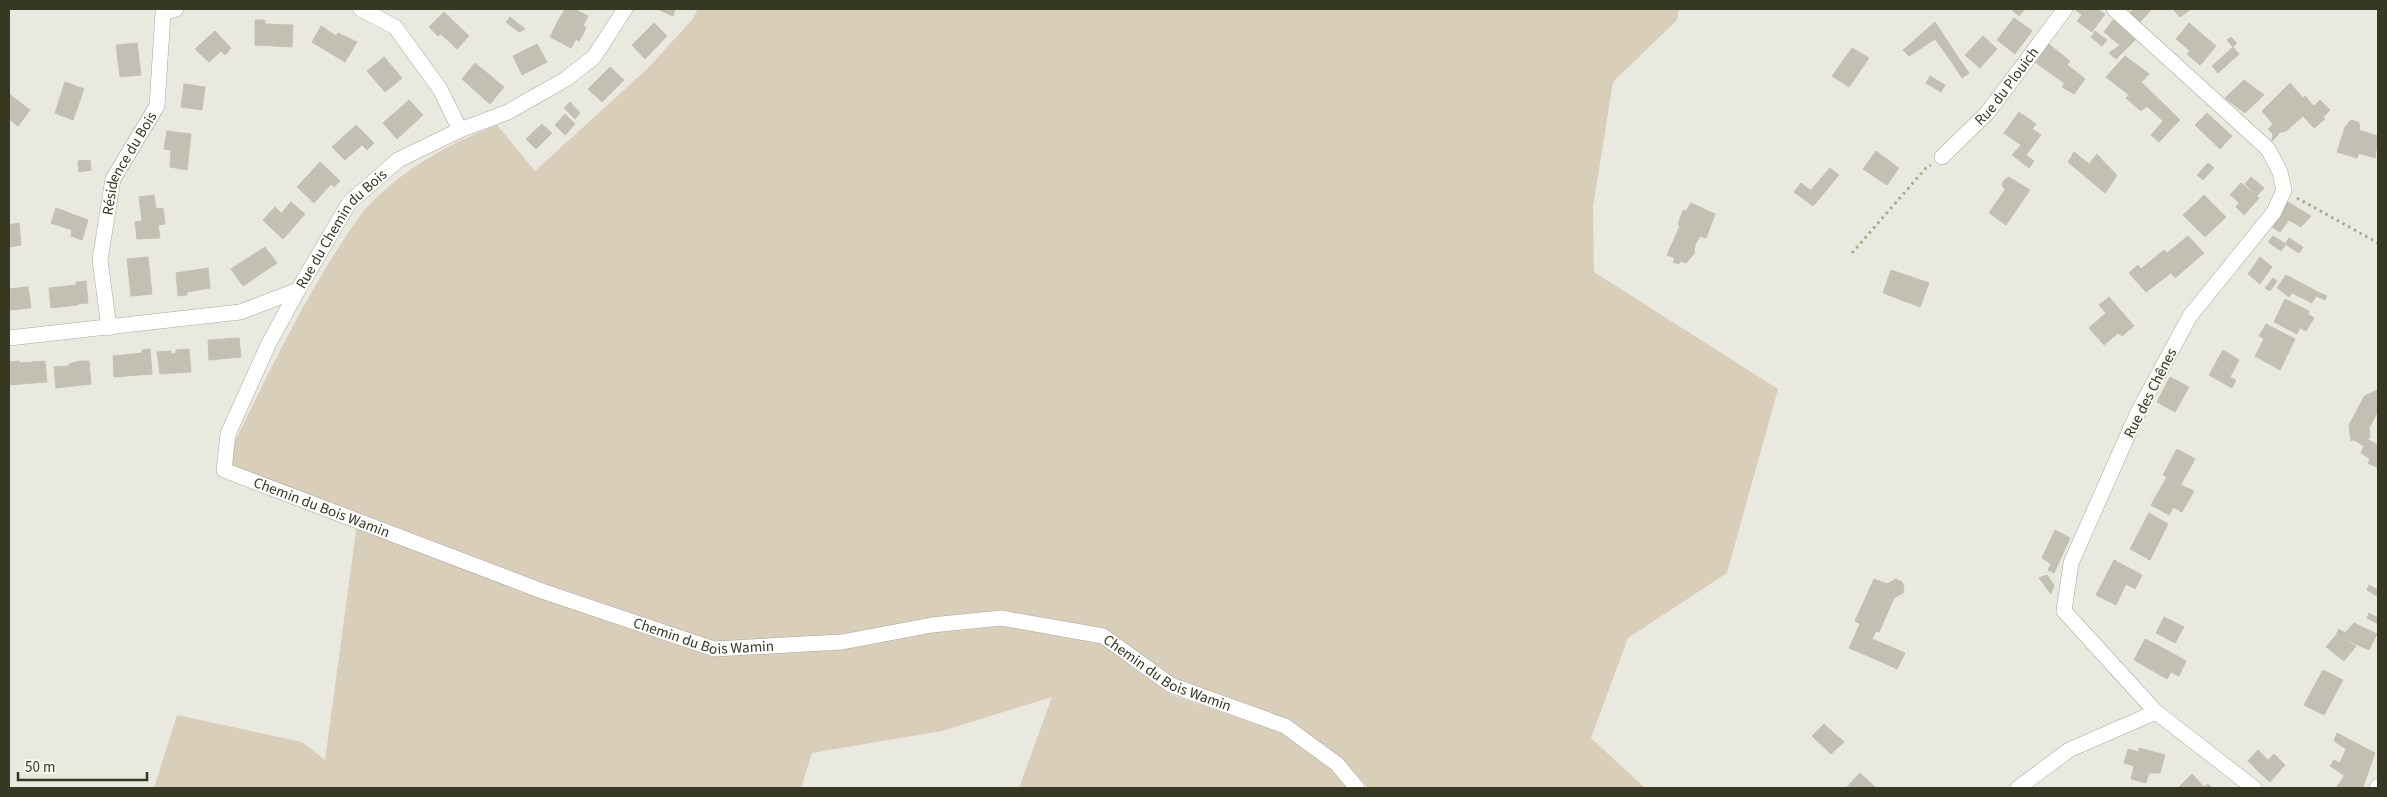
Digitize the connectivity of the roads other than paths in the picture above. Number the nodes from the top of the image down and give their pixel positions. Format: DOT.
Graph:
graph roads {
  1 [pos="361,9"];
  2 [pos="625,9"];
  3 [pos="2065,9"];
  4 [pos="2114,9"];
  5 [pos="170,11"];
  6 [pos="460,130"];
  7 [pos="1942,157"];
  8 [pos="298,290"];
  9 [pos="109,328"];
  10 [pos="9,338"];
  11 [pos="2156,712"];
  12 [pos="1357,788"];
  13 [pos="2018,788"];
  14 [pos="2254,788"];
  1 -- 6 [label="street"];
  2 -- 6 [label="street, Rue du Chemin du Bois"];
  3 -- 7 [label="street, Rue du Plouich"];
  4 -- 11 [label="street, Rue des Chênes"];
  5 -- 9 [label="street, Résidence du Bois"];
  6 -- 8 [label="street, Rue du Chemin du Bois"];
  8 -- 9 [label="street, Rue du Chemin du Bois"];
  8 -- 12 [label="street, Chemin du Bois Wamin"];
  9 -- 10 [label="street, Rue du Chemin du Bois"];
  11 -- 13 [label="street"];
  11 -- 14 [label="street, Rue des Chênes"];
}
